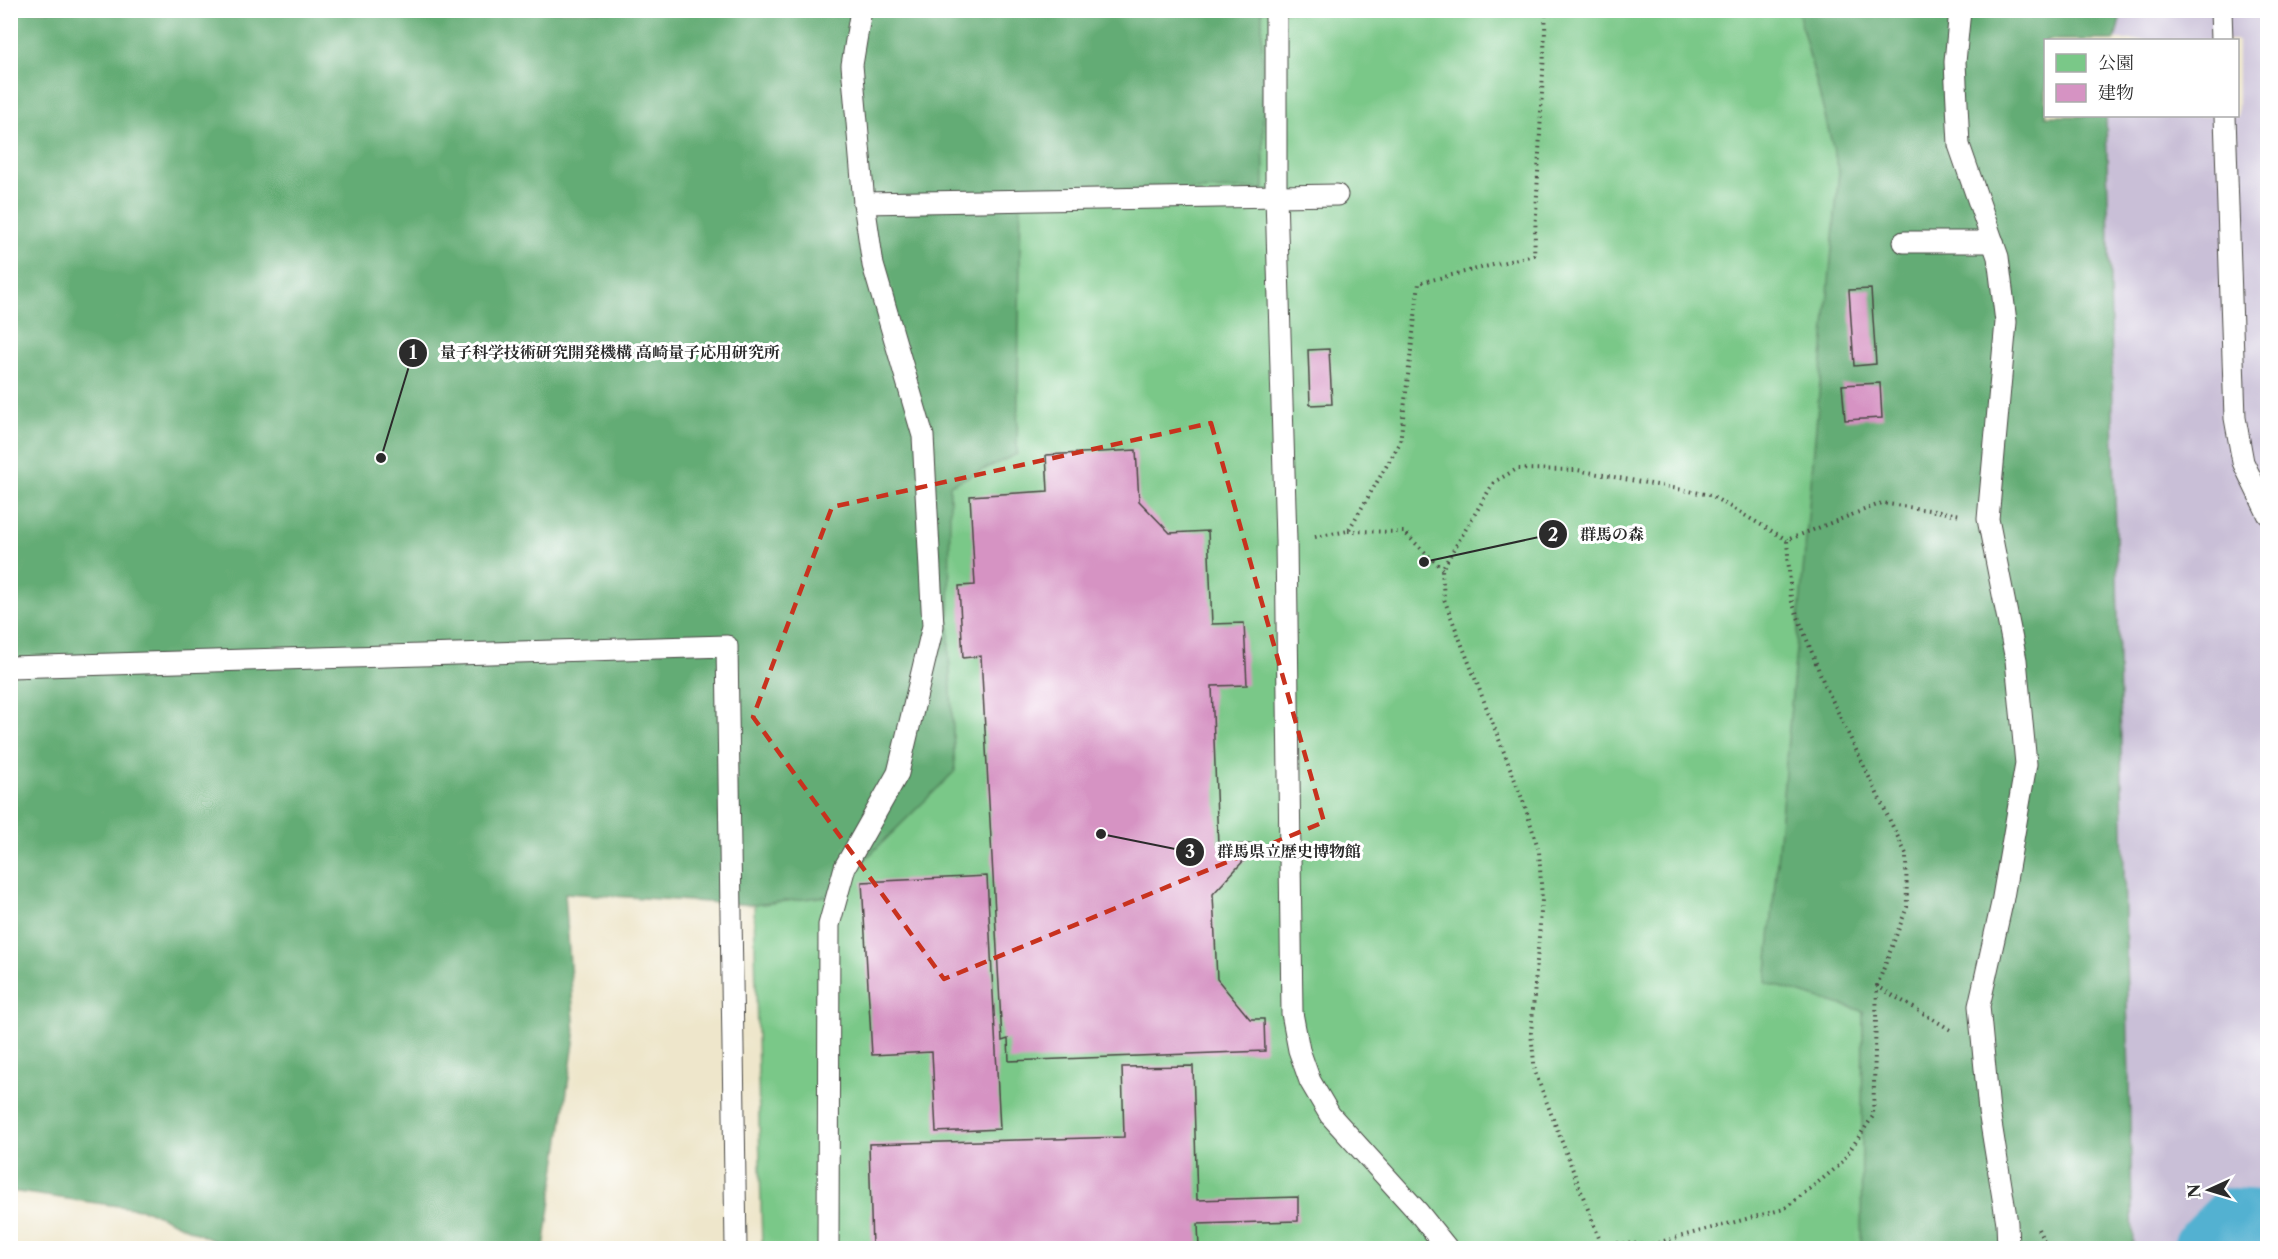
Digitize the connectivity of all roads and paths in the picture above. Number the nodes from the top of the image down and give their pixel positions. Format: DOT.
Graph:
graph roads {
  1 [pos="861,10"];
  2 [pos="1276,10"];
  3 [pos="1546,10"];
  4 [pos="1960,10"];
  5 [pos="2221,10"];
  6 [pos="2222,39"];
  7 [pos="2225,117"];
  8 [pos="1337,195"];
  9 [pos="1276,196"];
  10 [pos="864,202"];
  11 [pos="1904,242"];
  12 [pos="1993,242"];
  13 [pos="2268,514"];
  14 [pos="1988,519"];
  15 [pos="1348,531"];
  16 [pos="1787,540"];
  17 [pos="1286,542"];
  18 [pos="1442,569"];
  19 [pos="10,667"];
  20 [pos="1877,986"];
  21 [pos="1983,1048"];
  22 [pos="1601,1243"];
  23 [pos="736,1248"];
  24 [pos="828,1248"];
  25 [pos="1447,1248"];
  26 [pos="1594,1248"];
  27 [pos="2008,1248"];
  1 -- 10 [label="lane"];
  2 -- 9 [label="lane"];
  3 -- 15 [label="path"];
  4 -- 12 [label="lane"];
  5 -- 6 [label="lane"];
  7 -- 13 [label="lane"];
  8 -- 9 [label="lane"];
  9 -- 10 [label="lane"];
  9 -- 17 [label="lane"];
  10 -- 24 [label="lane"];
  11 -- 12 [label="lane"];
  12 -- 14 [label="lane"];
  14 -- 16 [label="path"];
  14 -- 21 [label="lane"];
  15 -- 17 [label="path"];
  15 -- 18 [label="path"];
  16 -- 18 [label="path"];
  16 -- 20 [label="path"];
  17 -- 25 [label="lane"];
  18 -- 22 [label="path"];
  19 -- 23 [label="lane"];
  20 -- 21 [label="path"];
  20 -- 22 [label="path"];
  21 -- 27 [label="lane"];
  22 -- 26 [label="path"];
}
